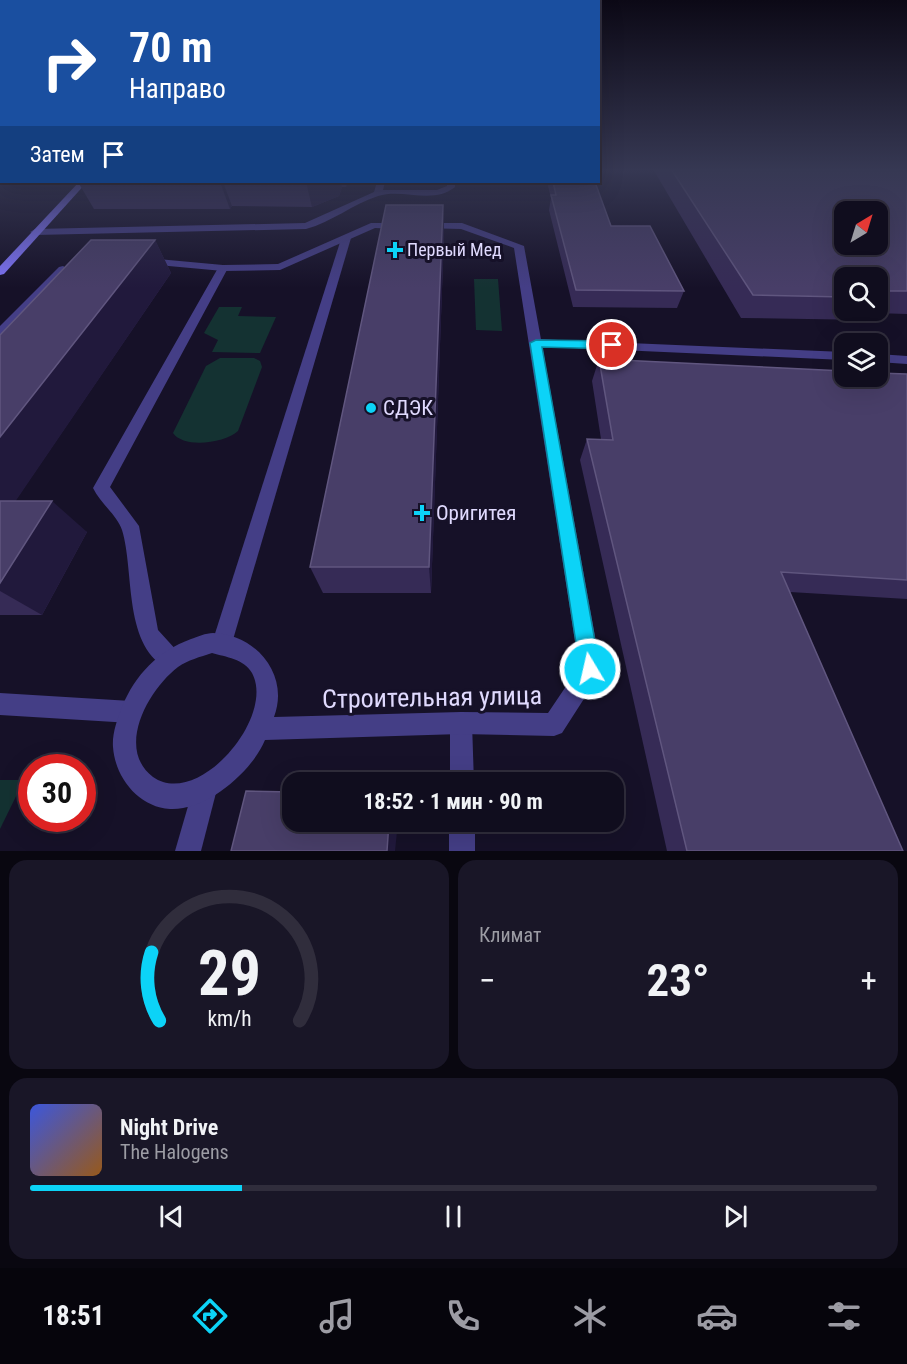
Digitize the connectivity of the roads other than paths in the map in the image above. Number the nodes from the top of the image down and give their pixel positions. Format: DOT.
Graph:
graph roads {
  1 [pos="58,209"];
  2 [pos="347,209"];
  3 [pos="36,232"];
  4 [pos="345,238"];
  5 [pos="135,261"];
  6 [pos="69,268"];
  7 [pos="223,268"];
  8 [pos="0,272"];
  9 [pos="0,333"];
  10 [pos="536,343"];
  11 [pos="834,356"];
  12 [pos="888,359"];
  13 [pos="907,360"];
  14 [pos="222,643"];
  15 [pos="171,660"];
  16 [pos="0,704"];
  17 [pos="131,712"];
  18 [pos="461,723"];
  19 [pos="260,729"];
  20 [pos="462,772"];
  21 [pos="205,789"];
  22 [pos="462,832"];
  23 [pos="188,851"];
  24 [pos="462,851"];
  1 -- 3 [label="street"];
  2 -- 3 [label="street"];
  3 -- 8 [label="street"];
  4 -- 7 [label="street"];
  4 -- 10 [label="street, Строительная улица"];
  4 -- 14 [label="street"];
  5 -- 7 [label="street"];
  6 -- 9 [label="street"];
  7 -- 15 [label="street"];
  10 -- 11 [label="street"];
  10 -- 18 [label="street, Строительная улица"];
  12 -- 13 [label="street"];
  14 -- 15 [label="street"];
  14 -- 19 [label="street"];
  15 -- 17 [label="street"];
  16 -- 17 [label="street"];
  17 -- 21 [label="street"];
  18 -- 19 [label="street, Строительная улица"];
  18 -- 20 [label="street"];
  19 -- 21 [label="street"];
  21 -- 23 [label="street"];
  22 -- 24 [label="street"];
}
